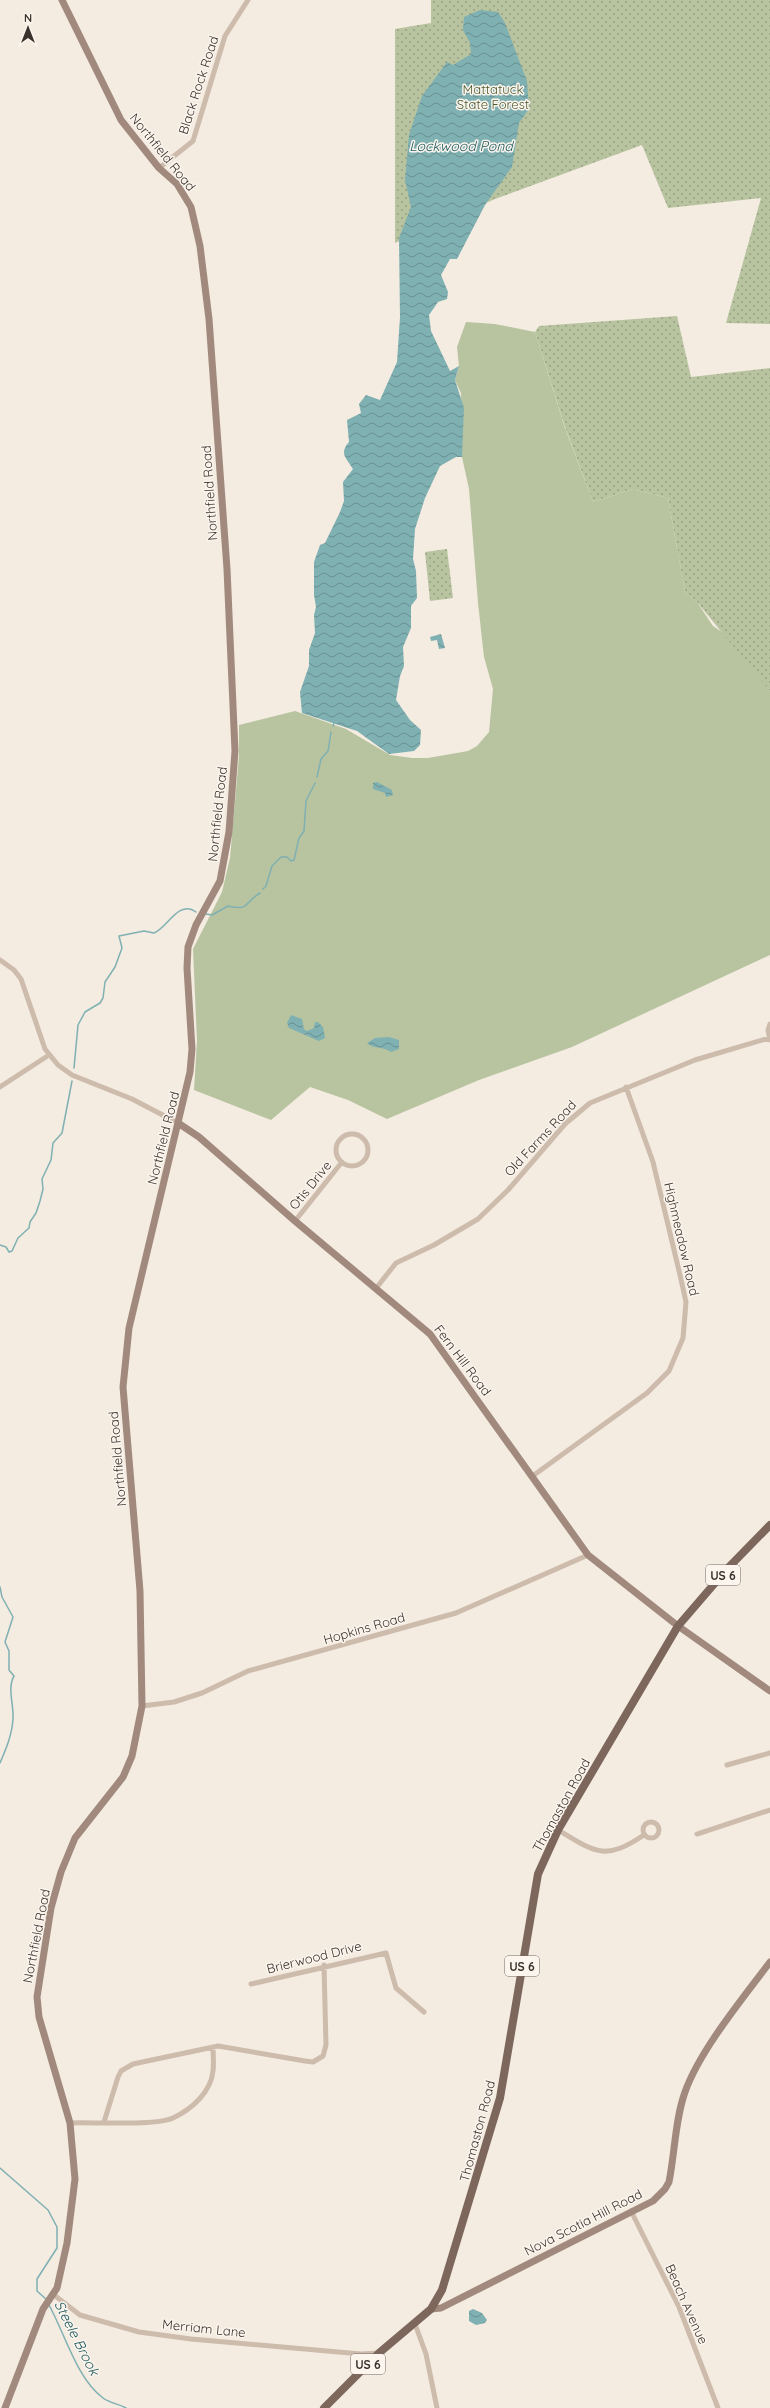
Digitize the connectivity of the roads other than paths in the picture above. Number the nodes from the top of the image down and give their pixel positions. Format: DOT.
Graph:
graph roads {
  1 [pos="62,0"];
  2 [pos="248,0"];
  3 [pos="159,168"];
  4 [pos="0,960"];
  5 [pos="770,1024"];
  6 [pos="769,1039"];
  7 [pos="49,1054"];
  8 [pos="626,1086"];
  9 [pos="0,1087"];
  10 [pos="178,1123"];
  11 [pos="342,1162"];
  12 [pos="295,1221"];
  13 [pos="376,1287"];
  14 [pos="534,1475"];
  15 [pos="770,1525"];
  16 [pos="588,1555"];
  17 [pos="678,1626"];
  18 [pos="770,1691"];
  19 [pos="142,1706"];
  20 [pos="770,1753"];
  21 [pos="727,1765"];
  22 [pos="770,1810"];
  23 [pos="558,1830"];
  24 [pos="644,1834"];
  25 [pos="697,1834"];
  26 [pos="770,1962"];
  27 [pos="324,1965"];
  28 [pos="251,1984"];
  29 [pos="424,2012"];
  30 [pos="213,2047"];
  31 [pos="104,2122"];
  32 [pos="70,2123"];
  33 [pos="631,2211"];
  34 [pos="50,2299"];
  35 [pos="431,2309"];
  36 [pos="415,2324"];
  37 [pos="379,2353"];
  38 [pos="361,2354"];
  39 [pos="363,2369"];
  40 [pos="5,2408"];
  41 [pos="324,2408"];
  42 [pos="438,2408"];
  43 [pos="718,2408"];
  1 -- 3 [label="street, Northfield Road"];
  2 -- 3 [label="street, Black Rock Road"];
  3 -- 10 [label="street, Northfield Road"];
  4 -- 7 [label="street"];
  5 -- 6 [label="street, Old Farms Road"];
  6 -- 8 [label="street, Old Farms Road"];
  7 -- 9 [label="street"];
  7 -- 10 [label="street"];
  8 -- 13 [label="street, Old Farms Road"];
  8 -- 14 [label="street, Highmeadow Road"];
  10 -- 12 [label="street, Fern Hill Road"];
  10 -- 19 [label="street, Northfield Road"];
  11 -- 11 [label="street, Otis Drive"];
  11 -- 12 [label="street, Otis Drive"];
  12 -- 13 [label="street, Fern Hill Road"];
  13 -- 14 [label="street, Fern Hill Road"];
  14 -- 16 [label="street, Fern Hill Road"];
  15 -- 17 [label="main road, Thomaston Road / US 6"];
  16 -- 17 [label="street, Fern Hill Road"];
  16 -- 19 [label="street, Hopkins Road"];
  17 -- 18 [label="street, Fern Hill Road"];
  17 -- 23 [label="main road, Thomaston Road / US 6"];
  19 -- 32 [label="street, Northfield Road"];
  20 -- 21 [label="street"];
  22 -- 25 [label="street"];
  23 -- 24 [label="street"];
  23 -- 35 [label="main road, Thomaston Road / US 6"];
  26 -- 33 [label="street, Nova Scotia Hill Road"];
  27 -- 28 [label="street, Brierwood Drive"];
  27 -- 29 [label="street, Brierwood Drive"];
  27 -- 30 [label="street"];
  30 -- 31 [label="street"];
  30 -- 31 [label="street"];
  31 -- 32 [label="street"];
  32 -- 34 [label="street, Northfield Road"];
  33 -- 35 [label="street, Nova Scotia Hill Road"];
  33 -- 43 [label="street, Beach Avenue"];
  34 -- 38 [label="street, Merriam Lane"];
  34 -- 40 [label="street, Northfield Road"];
  35 -- 36 [label="main road, Thomaston Road / US 6"];
  36 -- 37 [label="main road, US 6"];
  36 -- 42 [label="street"];
  37 -- 38 [label="street, Merriam Lane"];
  37 -- 39 [label="main road, US 6"];
  38 -- 39 [label="street"];
  39 -- 41 [label="main road, US 6"];
}
